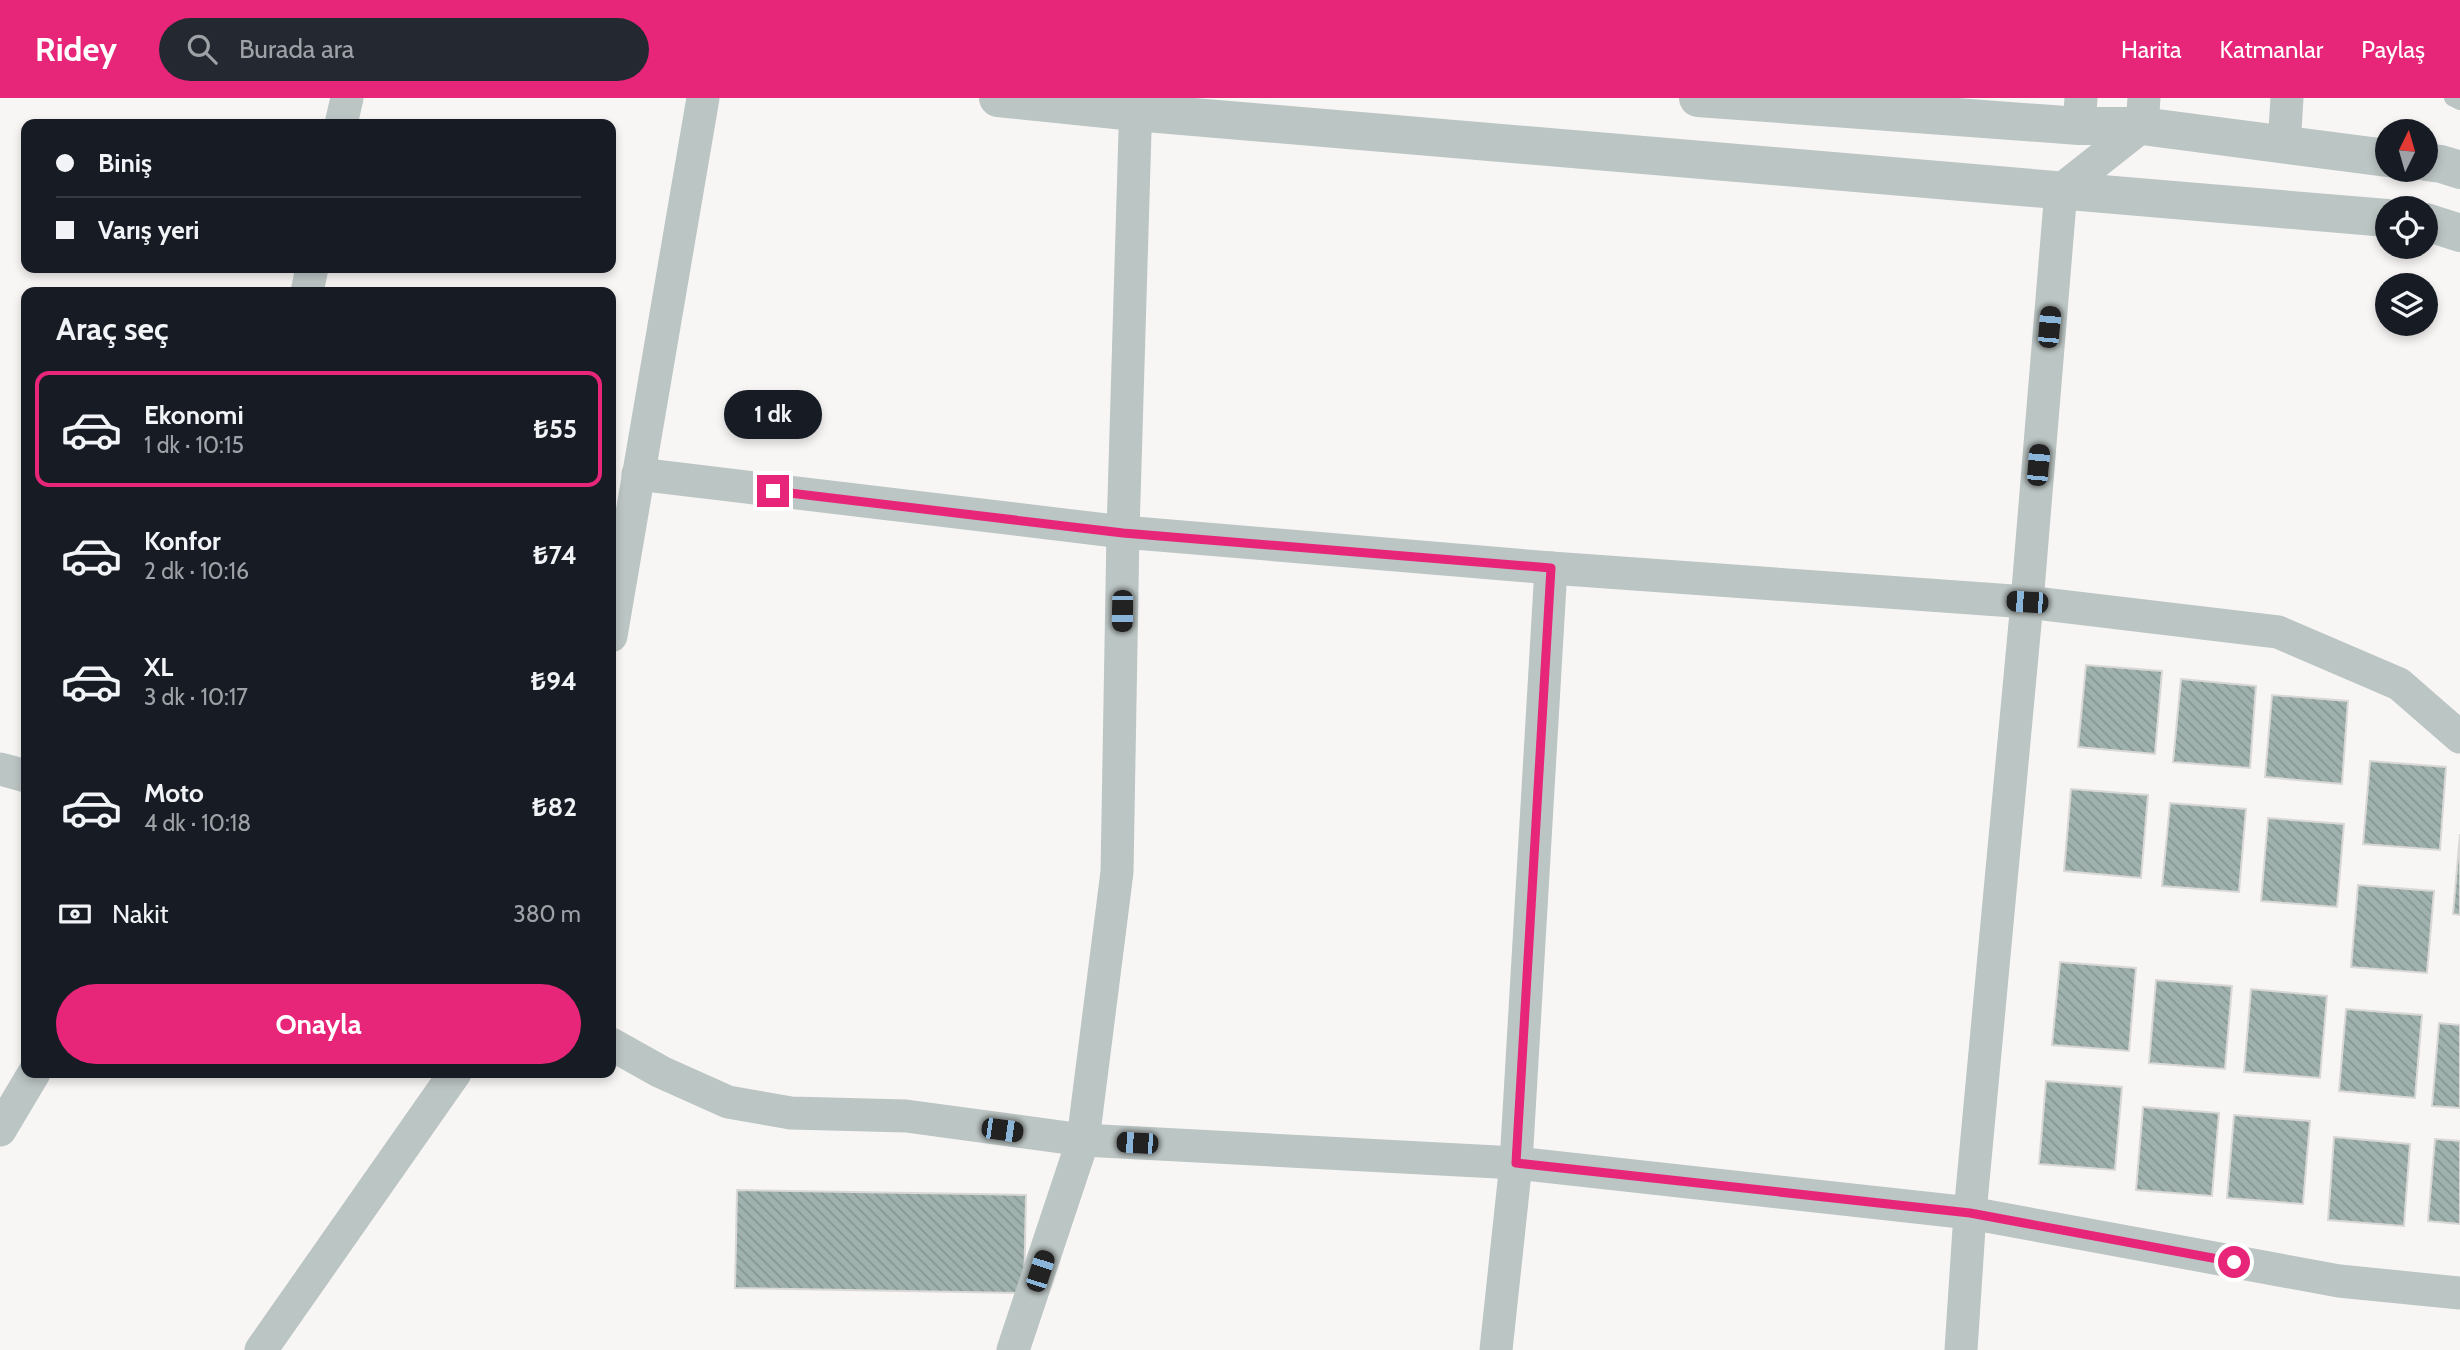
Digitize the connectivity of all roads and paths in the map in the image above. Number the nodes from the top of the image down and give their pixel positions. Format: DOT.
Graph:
graph roads {
  1 [pos="346,98"];
  2 [pos="703,98"];
  3 [pos="998,98"];
  4 [pos="1698,98"];
  5 [pos="2287,98"];
  6 [pos="2452,98"];
  7 [pos="2460,102"];
  8 [pos="1135,105"];
  9 [pos="2080,112"];
  10 [pos="2143,112"];
  11 [pos="342,119"];
  12 [pos="2284,146"];
  13 [pos="2375,157"];
  14 [pos="2438,164"];
  15 [pos="2460,170"];
  16 [pos="2061,190"];
  17 [pos="2375,217"];
  18 [pos="2438,226"];
  19 [pos="2460,233"];
  20 [pos="638,474"];
  21 [pos="1123,533"];
  22 [pos="1551,568"];
  23 [pos="2027,602"];
  24 [pos="616,606"];
  25 [pos="2460,737"];
  26 [pos="0,769"];
  27 [pos="21,775"];
  28 [pos="616,1047"];
  29 [pos="31,1078"];
  30 [pos="451,1078"];
  31 [pos="0,1130"];
  32 [pos="1083,1140"];
  33 [pos="1516,1163"];
  34 [pos="1970,1213"];
  35 [pos="2460,1293"];
  36 [pos="261,1350"];
  37 [pos="1013,1350"];
  38 [pos="1496,1350"];
  39 [pos="1961,1350"];
  1 -- 11 [label="street"];
  2 -- 20 [label="street"];
  3 -- 8 [label="street"];
  4 -- 9 [label="street"];
  5 -- 12 [label="street"];
  6 -- 7 [label="lane"];
  8 -- 16 [label="street"];
  8 -- 21 [label="street"];
  9 -- 10 [label="street"];
  10 -- 12 [label="street"];
  10 -- 16 [label="street"];
  12 -- 13 [label="street"];
  14 -- 15 [label="street"];
  16 -- 17 [label="street"];
  16 -- 23 [label="street"];
  18 -- 19 [label="street"];
  20 -- 21 [label="street"];
  20 -- 24 [label="street"];
  21 -- 22 [label="street"];
  21 -- 32 [label="street"];
  22 -- 23 [label="street"];
  22 -- 33 [label="street"];
  23 -- 25 [label="street"];
  23 -- 34 [label="street"];
  26 -- 27 [label="street"];
  28 -- 32 [label="street"];
  29 -- 31 [label="street"];
  30 -- 36 [label="street"];
  32 -- 33 [label="street"];
  32 -- 37 [label="street"];
  33 -- 34 [label="street"];
  33 -- 38 [label="street"];
  34 -- 35 [label="street"];
  34 -- 39 [label="street"];
}
